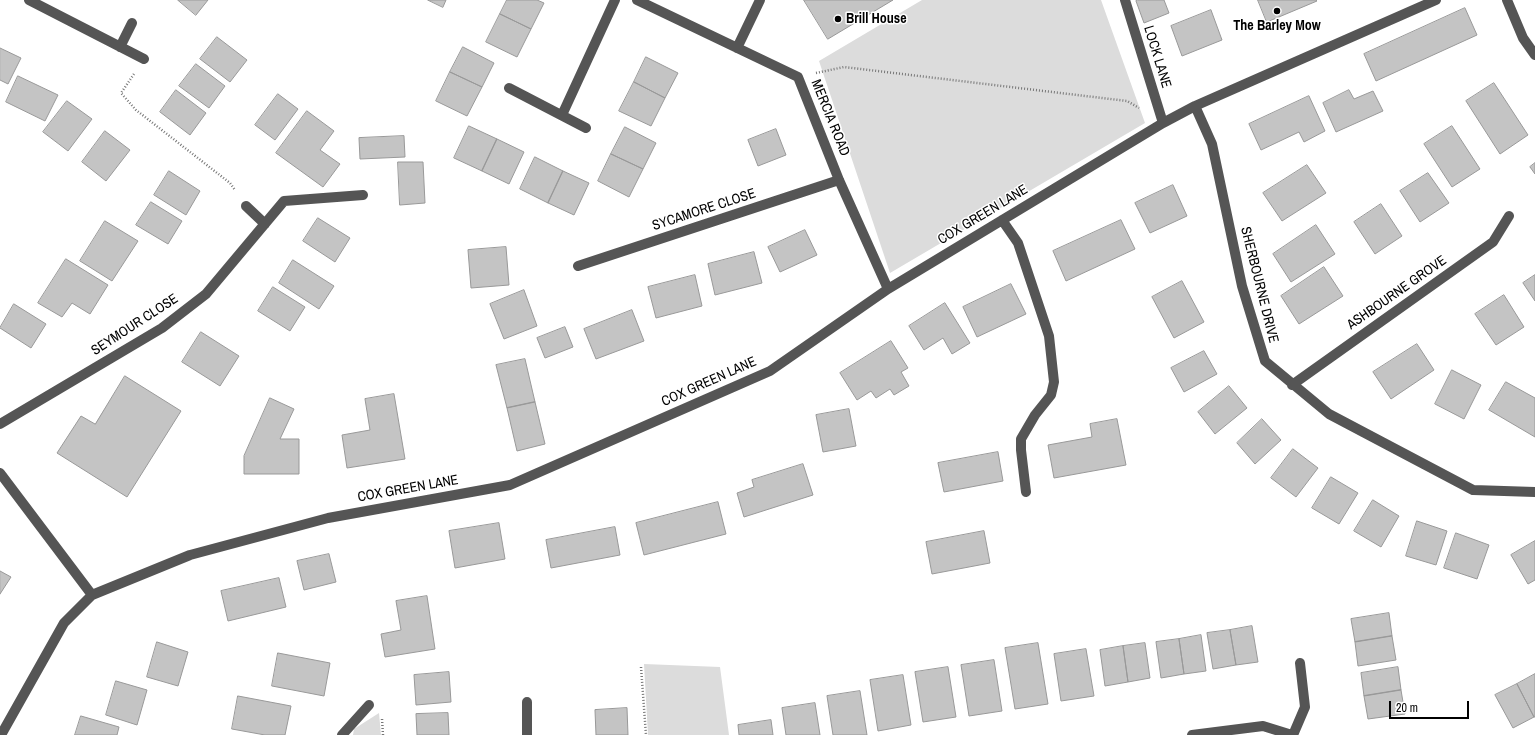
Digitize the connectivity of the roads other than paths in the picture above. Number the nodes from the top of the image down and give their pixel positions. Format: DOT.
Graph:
graph roads {
  1 [pos="29,0"];
  2 [pos="615,0"];
  3 [pos="637,0"];
  4 [pos="760,0"];
  5 [pos="1125,0"];
  6 [pos="1436,0"];
  7 [pos="1507,0"];
  8 [pos="132,23"];
  9 [pos="120,47"];
  10 [pos="737,48"];
  11 [pos="1535,55"];
  12 [pos="144,59"];
  13 [pos="509,88"];
  14 [pos="1195,106"];
  15 [pos="562,115"];
  16 [pos="1163,123"];
  17 [pos="586,128"];
  18 [pos="839,180"];
  19 [pos="363,194"];
  20 [pos="246,206"];
  21 [pos="1509,216"];
  22 [pos="1002,220"];
  23 [pos="265,224"];
  24 [pos="578,266"];
  25 [pos="888,289"];
  26 [pos="1292,385"];
  27 [pos="0,424"];
  28 [pos="0,473"];
  29 [pos="1026,492"];
  30 [pos="1535,492"];
  31 [pos="92,596"];
  32 [pos="1300,663"];
  33 [pos="527,702"];
  34 [pos="369,705"];
  35 [pos="1,735"];
  36 [pos="342,735"];
  37 [pos="527,735"];
  38 [pos="1192,735"];
  39 [pos="1293,735"];
  1 -- 9 [label="street"];
  2 -- 15 [label="street"];
  3 -- 10 [label="street, MERCIA ROAD"];
  4 -- 10 [label="street"];
  5 -- 16 [label="street, LOCK LANE"];
  6 -- 14 [label="street, COX GREEN LANE"];
  7 -- 11 [label="street"];
  8 -- 9 [label="street"];
  9 -- 12 [label="street"];
  10 -- 18 [label="street, MERCIA ROAD"];
  13 -- 15 [label="street"];
  14 -- 16 [label="street, COX GREEN LANE"];
  14 -- 26 [label="street, SHERBOURNE DRIVE"];
  15 -- 17 [label="street"];
  16 -- 22 [label="street, COX GREEN LANE"];
  18 -- 24 [label="street, SYCAMORE CLOSE"];
  18 -- 25 [label="street, MERCIA ROAD"];
  19 -- 23 [label="street, SEYMOUR CLOSE"];
  20 -- 23 [label="street"];
  21 -- 26 [label="street, ASHBOURNE GROVE"];
  22 -- 25 [label="street, COX GREEN LANE"];
  22 -- 29 [label="street"];
  23 -- 27 [label="street, SEYMOUR CLOSE"];
  25 -- 31 [label="street, COX GREEN LANE"];
  26 -- 30 [label="street, SHERBOURNE DRIVE"];
  28 -- 31 [label="street"];
  31 -- 35 [label="street, COX GREEN LANE"];
  32 -- 39 [label="street"];
  33 -- 37 [label="street"];
  34 -- 36 [label="street"];
  38 -- 39 [label="street"];
}
